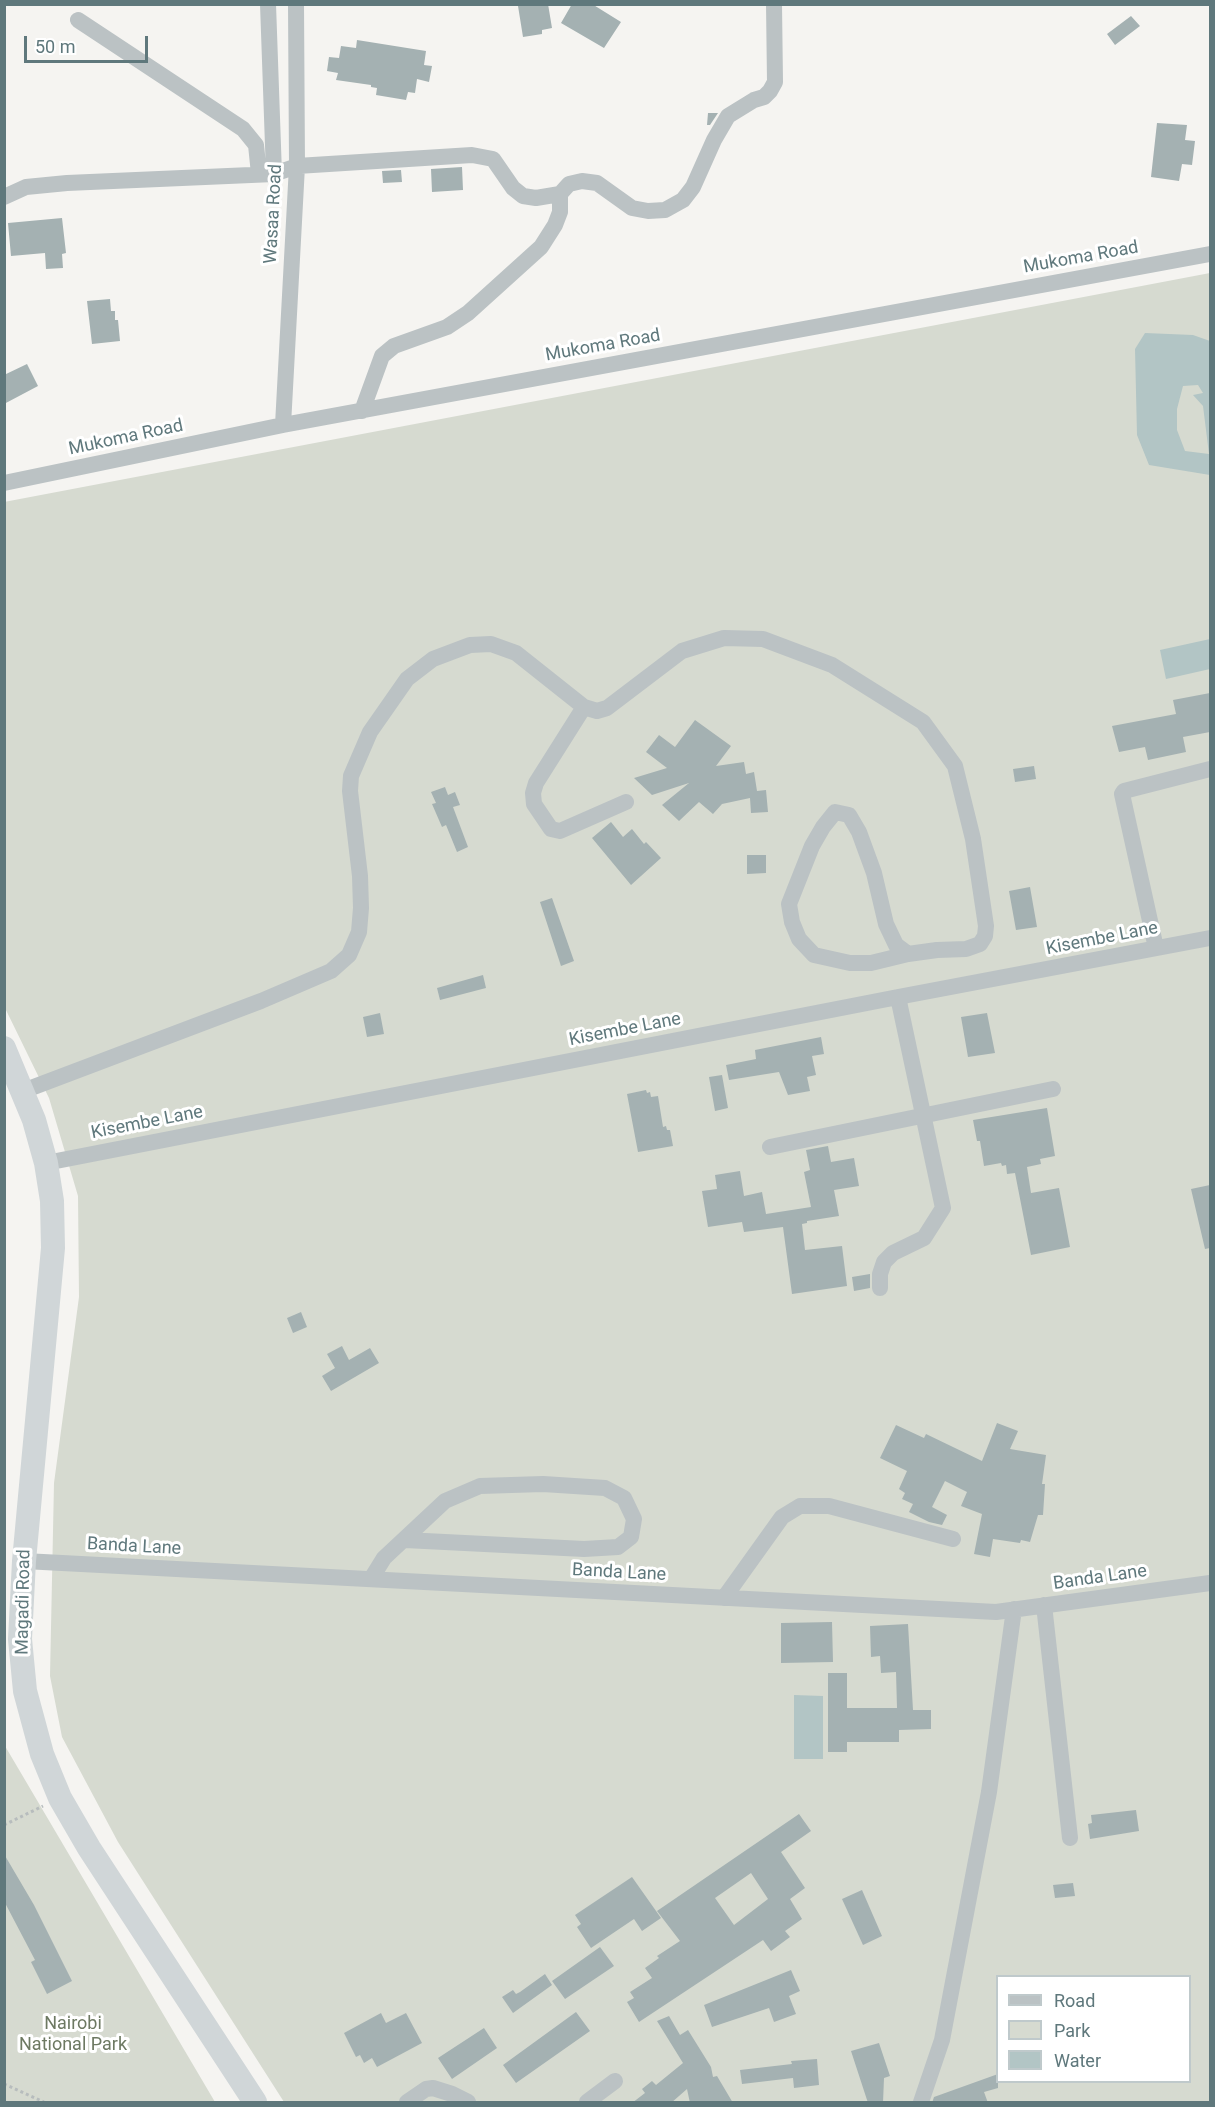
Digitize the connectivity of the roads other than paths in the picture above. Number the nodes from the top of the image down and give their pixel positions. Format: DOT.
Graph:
graph roads {
  1 [pos="268,4"];
  2 [pos="296,4"];
  3 [pos="774,4"];
  4 [pos="78,20"];
  5 [pos="297,166"];
  6 [pos="267,174"];
  7 [pos="560,194"];
  8 [pos="4,197"];
  9 [pos="1210,254"];
  10 [pos="362,411"];
  11 [pos="283,425"];
  12 [pos="4,483"];
  13 [pos="584,707"];
  14 [pos="1210,769"];
  15 [pos="626,802"];
  16 [pos="1210,938"];
  17 [pos="1156,948"];
  18 [pos="908,954"];
  19 [pos="898,997"];
  20 [pos="4,1048"];
  21 [pos="1053,1089"];
  22 [pos="23,1091"];
  23 [pos="925,1116"];
  24 [pos="770,1147"];
  25 [pos="46,1163"];
  26 [pos="880,1288"];
  27 [pos="953,1539"];
  28 [pos="405,1540"];
  29 [pos="24,1561"];
  30 [pos="371,1579"];
  31 [pos="1210,1583"];
  32 [pos="724,1598"];
  33 [pos="1044,1605"];
  34 [pos="1014,1609"];
  35 [pos="1070,1838"];
  36 [pos="615,2081"];
  37 [pos="255,2103"];
  38 [pos="407,2103"];
  39 [pos="468,2103"];
  40 [pos="587,2103"];
  41 [pos="921,2103"];
  1 -- 6 [label="street"];
  2 -- 5 [label="street, Wasaa Road"];
  3 -- 7 [label="street"];
  4 -- 6 [label="street"];
  5 -- 6 [label="street"];
  5 -- 7 [label="street"];
  5 -- 11 [label="street, Wasaa Road"];
  6 -- 8 [label="street"];
  7 -- 10 [label="street"];
  9 -- 10 [label="street, Mukoma Road"];
  10 -- 11 [label="street, Mukoma Road"];
  11 -- 12 [label="street, Mukoma Road"];
  13 -- 15 [label="street"];
  13 -- 18 [label="street"];
  13 -- 22 [label="street"];
  14 -- 17 [label="street"];
  16 -- 17 [label="street, Kisembe Lane"];
  17 -- 19 [label="street, Kisembe Lane"];
  18 -- 18 [label="street"];
  19 -- 23 [label="street"];
  19 -- 25 [label="street, Kisembe Lane"];
  20 -- 22 [label="highway, Magadi Road"];
  21 -- 23 [label="street"];
  22 -- 25 [label="highway, Magadi Road"];
  23 -- 24 [label="street"];
  23 -- 26 [label="street"];
  25 -- 29 [label="highway, Magadi Road"];
  27 -- 32 [label="street"];
  28 -- 28 [label="street"];
  28 -- 30 [label="street"];
  29 -- 30 [label="street, Banda Lane"];
  29 -- 37 [label="highway, Magadi Road"];
  30 -- 32 [label="street, Banda Lane"];
  31 -- 33 [label="street, Banda Lane"];
  32 -- 34 [label="street, Banda Lane"];
  33 -- 34 [label="street, Banda Lane"];
  33 -- 35 [label="street"];
  34 -- 41 [label="street"];
  36 -- 40 [label="street"];
  38 -- 39 [label="street"];
}
